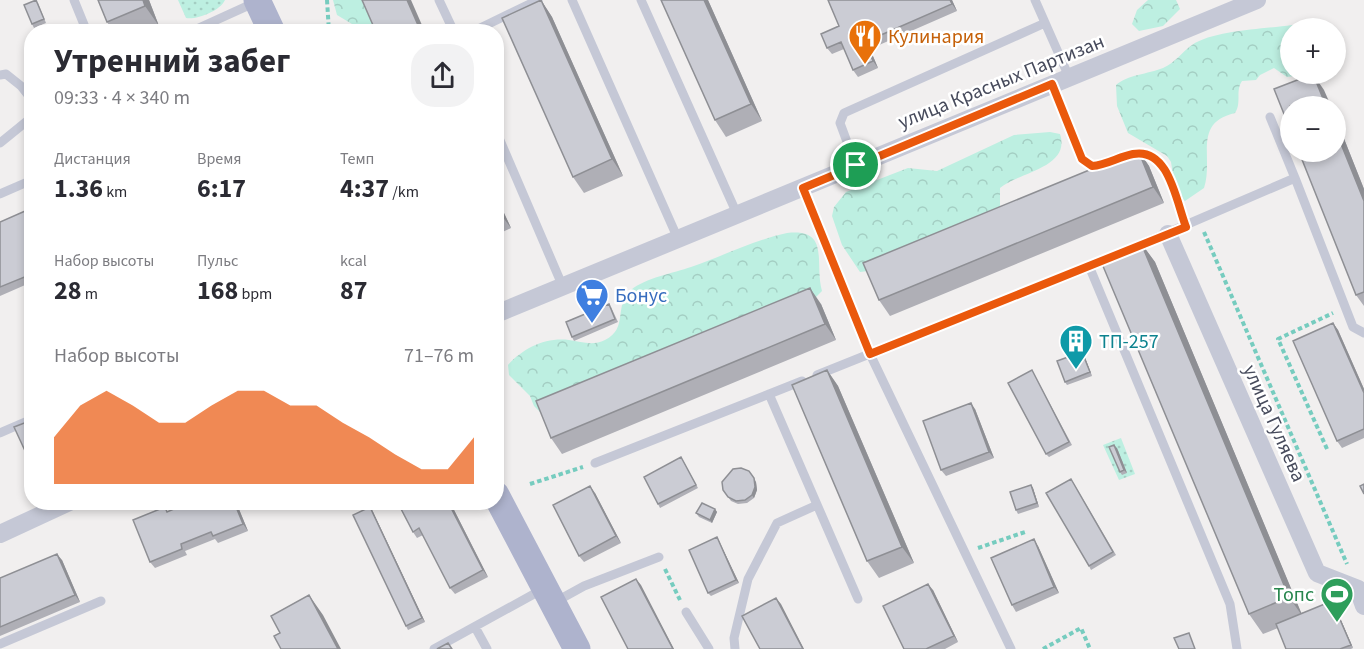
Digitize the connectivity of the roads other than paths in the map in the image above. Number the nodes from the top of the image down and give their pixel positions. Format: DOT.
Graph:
graph roads {
  1 [pos="74,0"];
  2 [pos="258,0"];
  3 [pos="440,0"];
  4 [pos="538,0"];
  5 [pos="572,0"];
  6 [pos="641,0"];
  7 [pos="1035,0"];
  8 [pos="1257,0"];
  9 [pos="1045,23"];
  10 [pos="84,24"];
  11 [pos="207,24"];
  12 [pos="268,24"];
  13 [pos="450,24"];
  14 [pos="488,24"];
  15 [pos="0,75"];
  16 [pos="1069,77"];
  17 [pos="1052,84"];
  18 [pos="24,90"];
  19 [pos="1270,117"];
  20 [pos="24,124"];
  21 [pos="0,143"];
  22 [pos="504,150"];
  23 [pos="856,165"];
  24 [pos="1295,178"];
  25 [pos="24,184"];
  26 [pos="803,188"];
  27 [pos="0,194"];
  28 [pos="737,214"];
  29 [pos="1186,227"];
  30 [pos="1168,234"];
  31 [pos="678,239"];
  32 [pos="1089,266"];
  33 [pos="562,287"];
  34 [pos="504,311"];
  35 [pos="1364,333"];
  36 [pos="870,354"];
  37 [pos="769,394"];
  38 [pos="24,422"];
  39 [pos="0,433"];
  40 [pos="595,463"];
  41 [pos="817,505"];
  42 [pos="52,510"];
  43 [pos="504,510"];
  44 [pos="0,534"];
  45 [pos="659,557"];
  46 [pos="549,595"];
  47 [pos="1361,598"];
  48 [pos="858,599"];
  49 [pos="101,601"];
  50 [pos="686,612"];
  51 [pos="475,627"];
  52 [pos="0,645"];
  53 [pos="434,649"];
  54 [pos="487,649"];
  55 [pos="577,649"];
  56 [pos="709,649"];
  57 [pos="735,649"];
  58 [pos="1011,649"];
  59 [pos="1237,649"];
  1 -- 10 [label="lane"];
  2 -- 11 [label="lane"];
  2 -- 12 [label="main road"];
  3 -- 13 [label="lane"];
  4 -- 14 [label="lane"];
  5 -- 31 [label="lane"];
  6 -- 28 [label="lane"];
  7 -- 9 [label="lane"];
  8 -- 16 [label="street, улица Красных Партизан"];
  9 -- 16 [label="lane"];
  9 -- 23 [label="lane"];
  15 -- 18 [label="lane"];
  16 -- 17 [label="street, улица Красных Партизан"];
  17 -- 23 [label="street, улица Красных Партизан"];
  17 -- 29 [label="lane"];
  19 -- 24 [label="lane"];
  20 -- 21 [label="lane"];
  22 -- 33 [label="lane"];
  23 -- 26 [label="street, улица Красных Партизан"];
  24 -- 29 [label="lane"];
  24 -- 35 [label="lane"];
  25 -- 27 [label="lane"];
  26 -- 28 [label="street, улица Красных Партизан"];
  26 -- 36 [label="lane"];
  28 -- 31 [label="street, улица Красных Партизан"];
  29 -- 30 [label="lane"];
  30 -- 32 [label="lane"];
  30 -- 47 [label="street, улица Гуляева"];
  31 -- 33 [label="street, улица Красных Партизан"];
  32 -- 36 [label="lane"];
  32 -- 59 [label="lane"];
  33 -- 34 [label="street, улица Красных Партизан"];
  36 -- 37 [label="lane"];
  36 -- 58 [label="lane"];
  37 -- 40 [label="lane"];
  37 -- 41 [label="lane"];
  38 -- 39 [label="lane"];
  41 -- 48 [label="lane"];
  41 -- 57 [label="lane"];
  42 -- 44 [label="street"];
  43 -- 46 [label="main road"];
  45 -- 46 [label="lane"];
  46 -- 51 [label="lane"];
  46 -- 55 [label="main road"];
  49 -- 52 [label="lane"];
  50 -- 56 [label="lane"];
  51 -- 53 [label="lane"];
  51 -- 54 [label="lane"];
}
